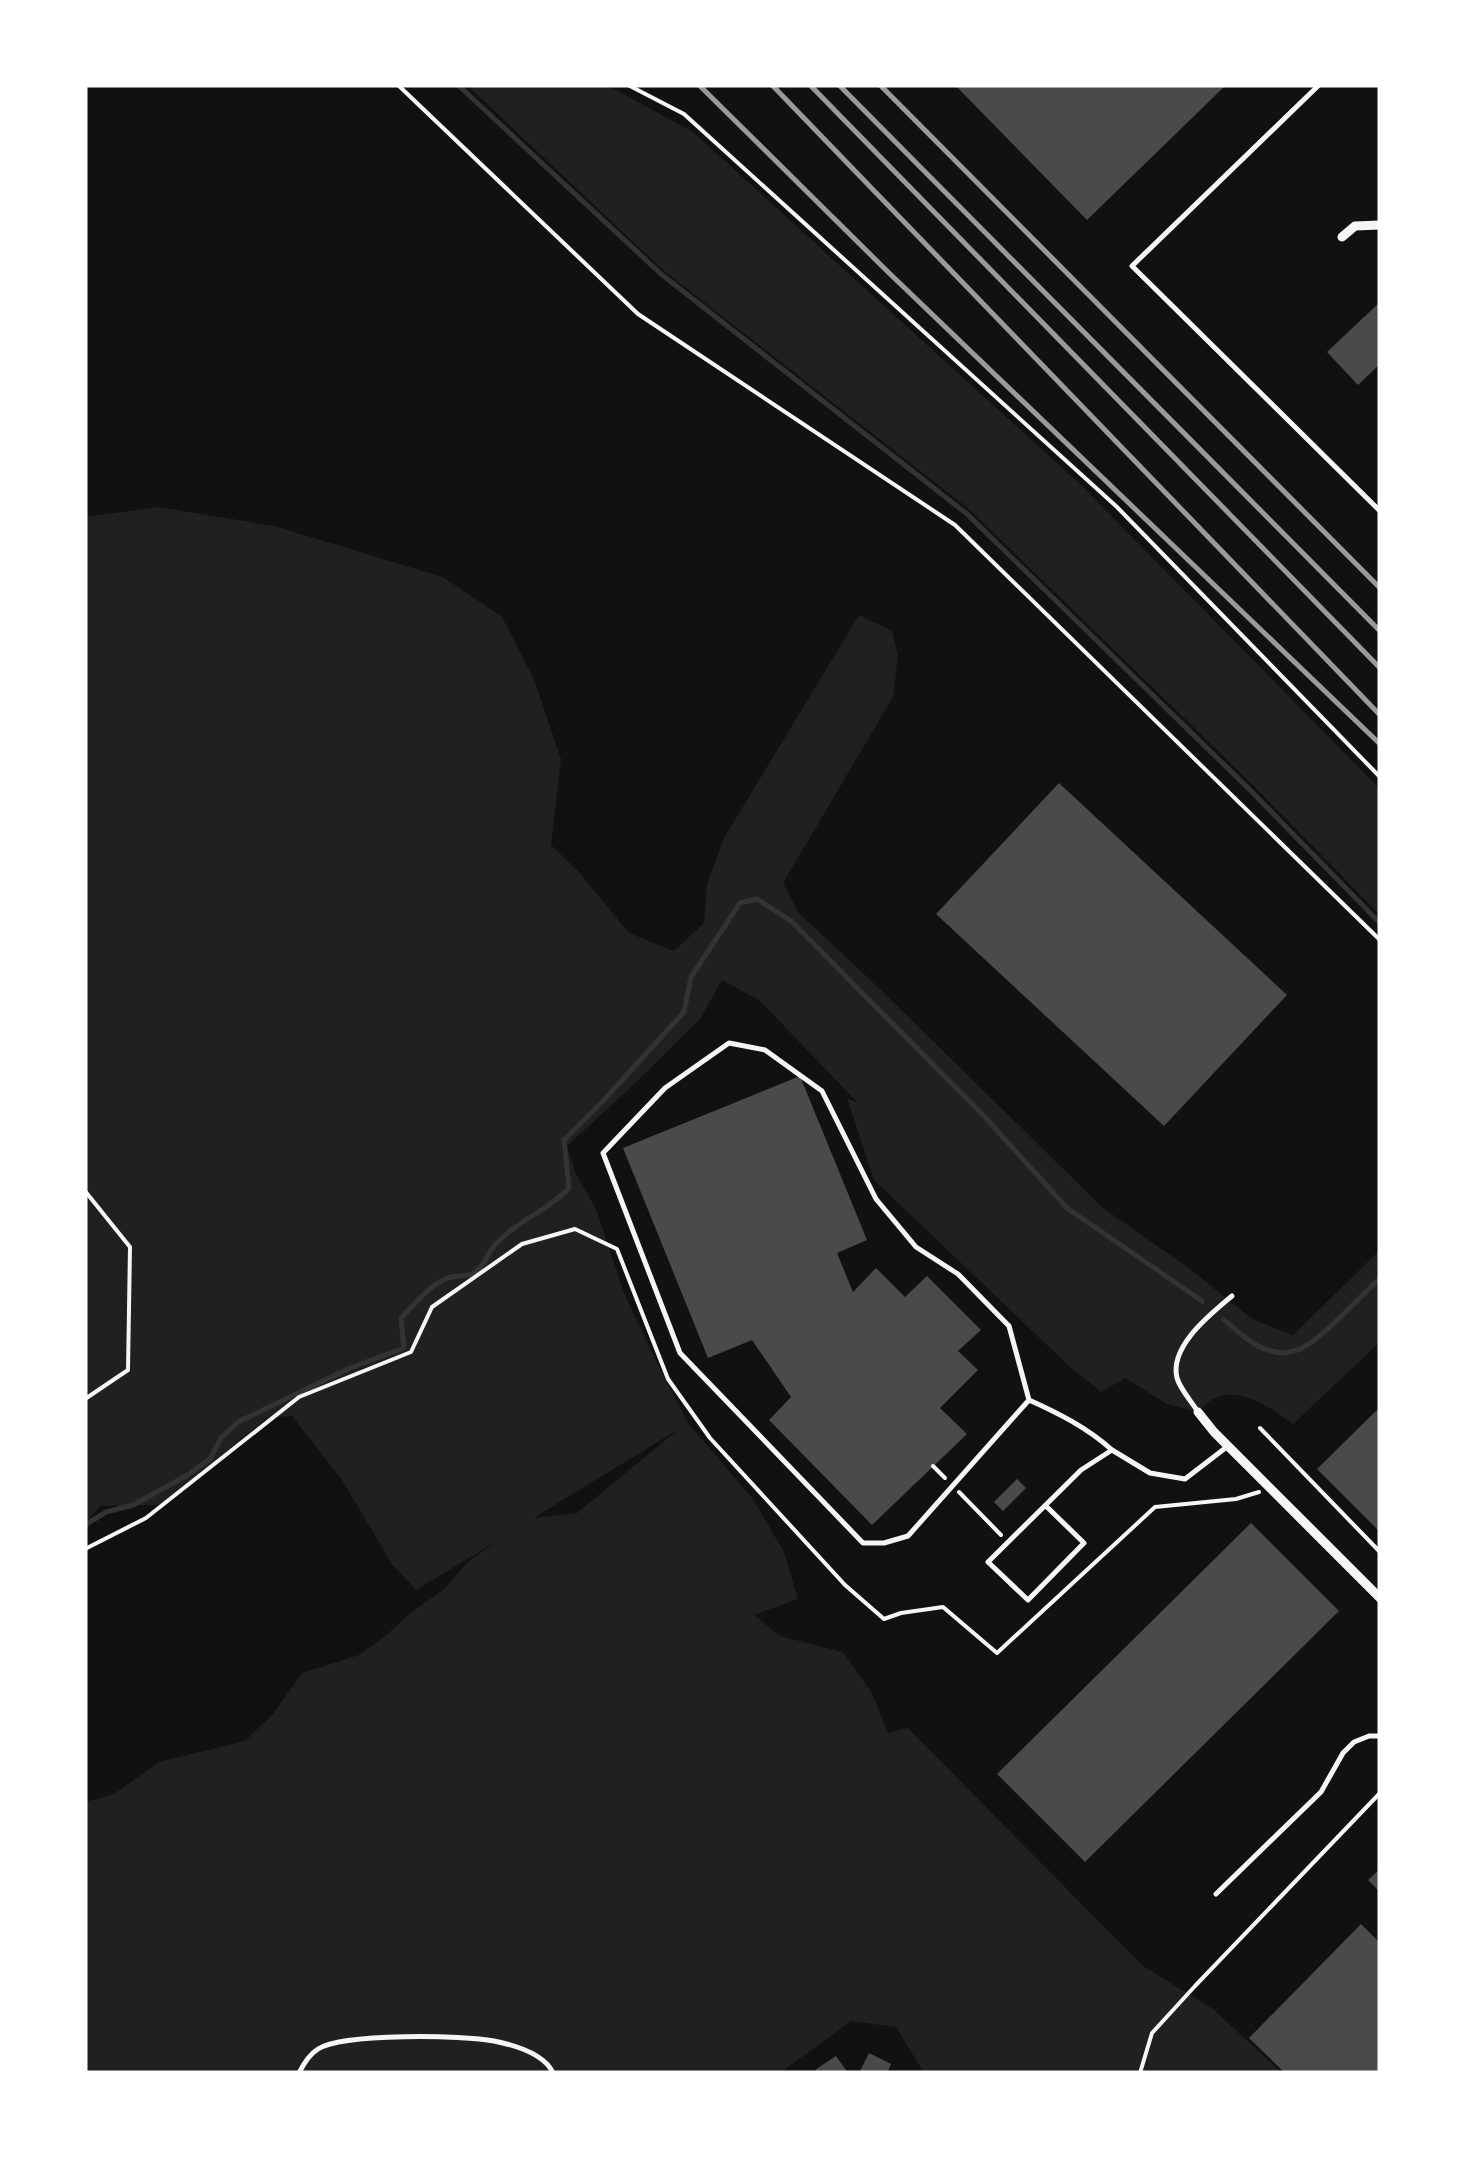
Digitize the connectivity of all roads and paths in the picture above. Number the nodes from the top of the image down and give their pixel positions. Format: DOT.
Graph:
graph roads {
  1 [pos="398,85"];
  2 [pos="628,85"];
  3 [pos="1319,85"];
  4 [pos="1380,225"];
  5 [pos="1342,238"];
  6 [pos="1380,511"];
  7 [pos="1380,777"];
  8 [pos="1380,940"];
  9 [pos="85,1191"];
  10 [pos="1232,1296"];
  11 [pos="85,1399"];
  12 [pos="1029,1400"];
  13 [pos="1198,1412"];
  14 [pos="1260,1428"];
  15 [pos="1228,1446"];
  16 [pos="1112,1450"];
  17 [pos="934,1466"];
  18 [pos="953,1486"];
  19 [pos="1271,1489"];
  20 [pos="1046,1506"];
  21 [pos="1008,1542"];
  22 [pos="85,1549"];
  23 [pos="1380,1552"];
  24 [pos="1380,1598"];
  25 [pos="1380,1736"];
  26 [pos="1380,1793"];
  27 [pos="1216,1894"];
  28 [pos="300,2073"];
  29 [pos="553,2073"];
  30 [pos="1140,2073"];
  1 -- 8 [label="path"];
  2 -- 7 [label="path"];
  3 -- 6 [label="lane"];
  4 -- 5 [label="street"];
  9 -- 11 [label="path"];
  10 -- 13 [label="lane"];
  12 -- 16 [label="lane"];
  12 -- 18 [label="lane"];
  12 -- 18 [label="lane"];
  13 -- 15 [label="street"];
  14 -- 23 [label="path"];
  15 -- 16 [label="lane"];
  15 -- 19 [label="street"];
  16 -- 20 [label="lane"];
  17 -- 18 [label="path"];
  18 -- 21 [label="path"];
  19 -- 22 [label="path"];
  19 -- 24 [label="street"];
  20 -- 21 [label="lane"];
  20 -- 21 [label="lane"];
  25 -- 27 [label="lane"];
  26 -- 30 [label="path"];
  28 -- 29 [label="lane"];
}
